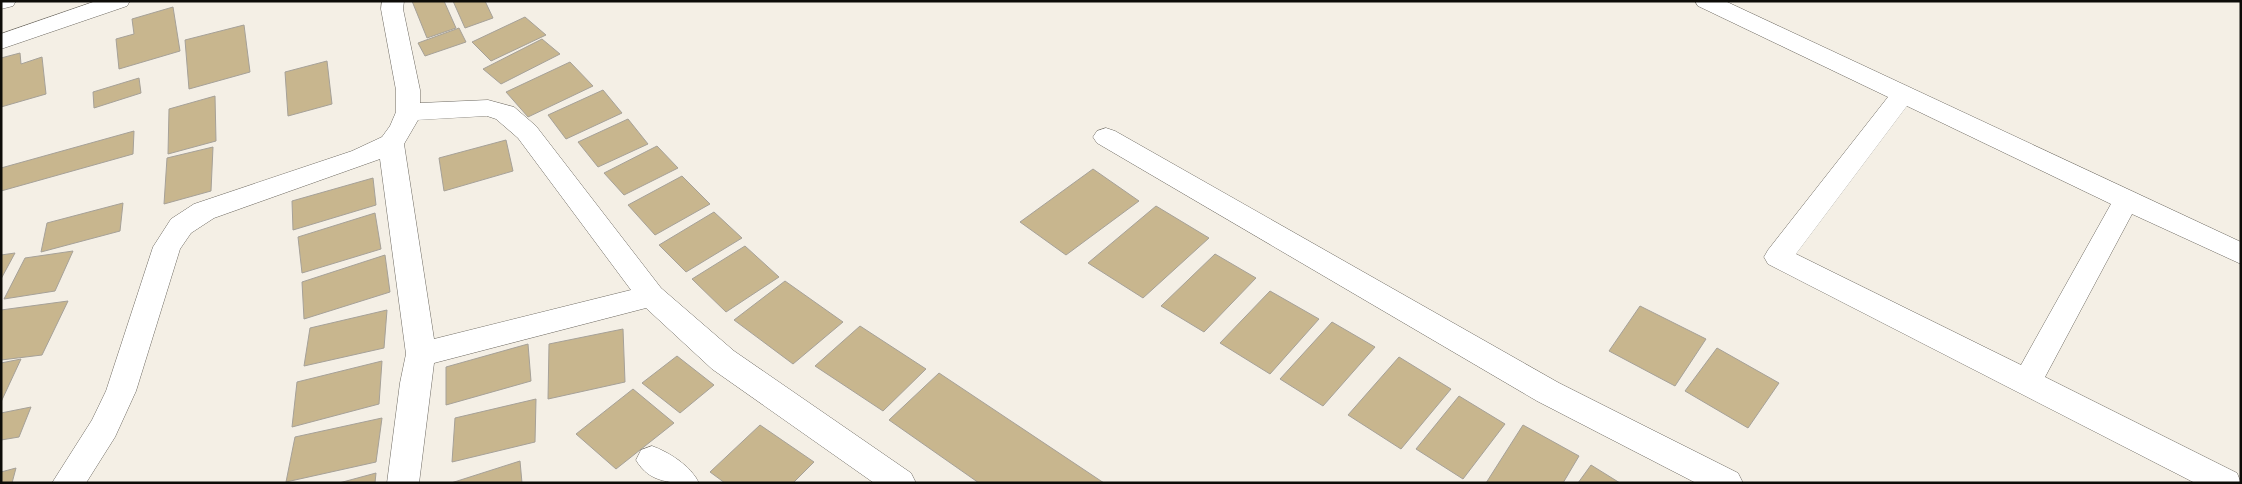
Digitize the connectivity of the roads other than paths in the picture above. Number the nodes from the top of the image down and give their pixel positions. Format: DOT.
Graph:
graph roads {
  1 [pos="5,1"];
  2 [pos="119,1"];
  3 [pos="393,1"];
  4 [pos="1706,1"];
  5 [pos="1,2"];
  6 [pos="1,42"];
  7 [pos="1903,94"];
  8 [pos="408,112"];
  9 [pos="1106,137"];
  10 [pos="391,143"];
  11 [pos="2126,200"];
  12 [pos="2241,254"];
  13 [pos="651,296"];
  14 [pos="421,354"];
  15 [pos="2027,382"];
  16 [pos="652,460"];
  17 [pos="68,483"];
  18 [pos="402,483"];
  19 [pos="682,483"];
  20 [pos="900,483"];
  21 [pos="1727,483"];
  22 [pos="2226,483"];
  1 -- 5 [label="street"];
  2 -- 6 [label="street"];
  3 -- 8 [label="street"];
  4 -- 7 [label="street"];
  7 -- 11 [label="street"];
  7 -- 15 [label="street"];
  8 -- 10 [label="street"];
  8 -- 13 [label="street"];
  9 -- 21 [label="street"];
  10 -- 14 [label="street"];
  10 -- 17 [label="street"];
  11 -- 12 [label="street"];
  11 -- 15 [label="street"];
  13 -- 14 [label="street"];
  13 -- 20 [label="street"];
  14 -- 18 [label="street"];
  15 -- 22 [label="street"];
  16 -- 19 [label="street"];
}
